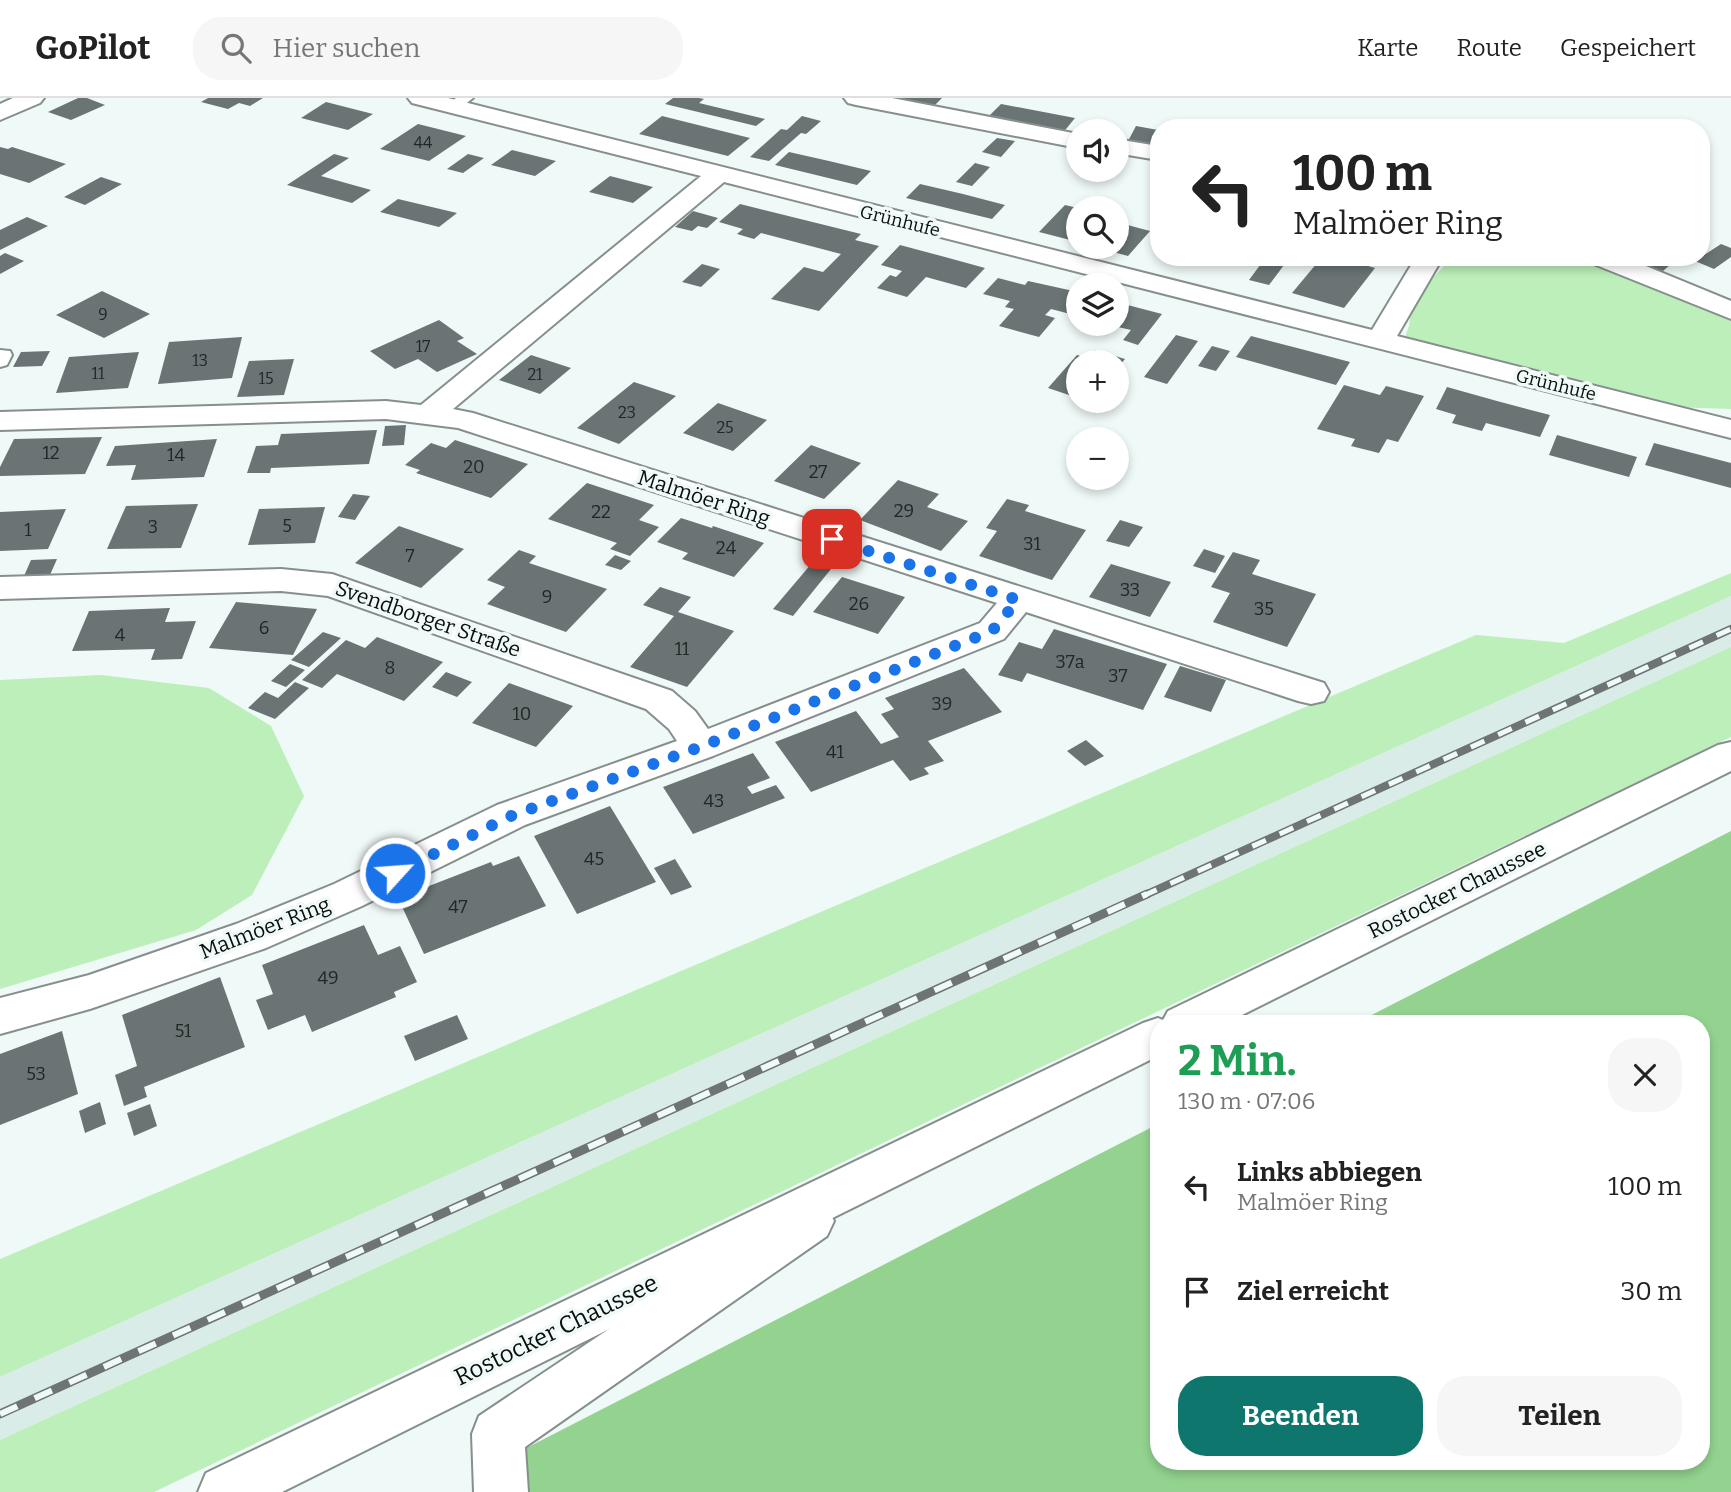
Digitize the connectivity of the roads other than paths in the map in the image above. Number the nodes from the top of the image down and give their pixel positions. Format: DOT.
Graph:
graph roads {
  1 [pos="32,98"];
  2 [pos="420,98"];
  3 [pos="856,98"];
  4 [pos="460,102"];
  5 [pos="0,113"];
  6 [pos="1066,139"];
  7 [pos="1129,148"];
  8 [pos="1150,152"];
  9 [pos="718,175"];
  10 [pos="1425,266"];
  11 [pos="1621,266"];
  12 [pos="1731,312"];
  13 [pos="1380,341"];
  14 [pos="430,414"];
  15 [pos="0,421"];
  16 [pos="1731,429"];
  17 [pos="0,587"];
  18 [pos="1018,600"];
  19 [pos="1311,692"];
  20 [pos="700,747"];
  21 [pos="1731,755"];
  22 [pos="1201,1015"];
  23 [pos="0,1016"];
  24 [pos="1150,1040"];
  25 [pos="887,1168"];
  26 [pos="225,1492"];
  27 [pos="501,1492"];
  1 -- 5 [label="street"];
  2 -- 4 [label="street, Grünhufe"];
  3 -- 6 [label="street"];
  4 -- 9 [label="street, Grünhufe"];
  7 -- 8 [label="street"];
  9 -- 13 [label="street, Grünhufe"];
  9 -- 14 [label="street"];
  10 -- 13 [label="street"];
  11 -- 12 [label="street"];
  13 -- 16 [label="street, Grünhufe"];
  14 -- 15 [label="street, Malmöer Ring"];
  14 -- 18 [label="street, Malmöer Ring"];
  17 -- 20 [label="street, Svendborger Straße"];
  18 -- 19 [label="street, Malmöer Ring"];
  18 -- 20 [label="street, Malmöer Ring"];
  20 -- 23 [label="street, Malmöer Ring"];
  21 -- 22 [label="street, Rostocker Chaussee"];
  24 -- 25 [label="street, Rostocker Chaussee"];
  25 -- 26 [label="street, Rostocker Chaussee"];
  25 -- 27 [label="street, Rostocker Chaussee"];
}
